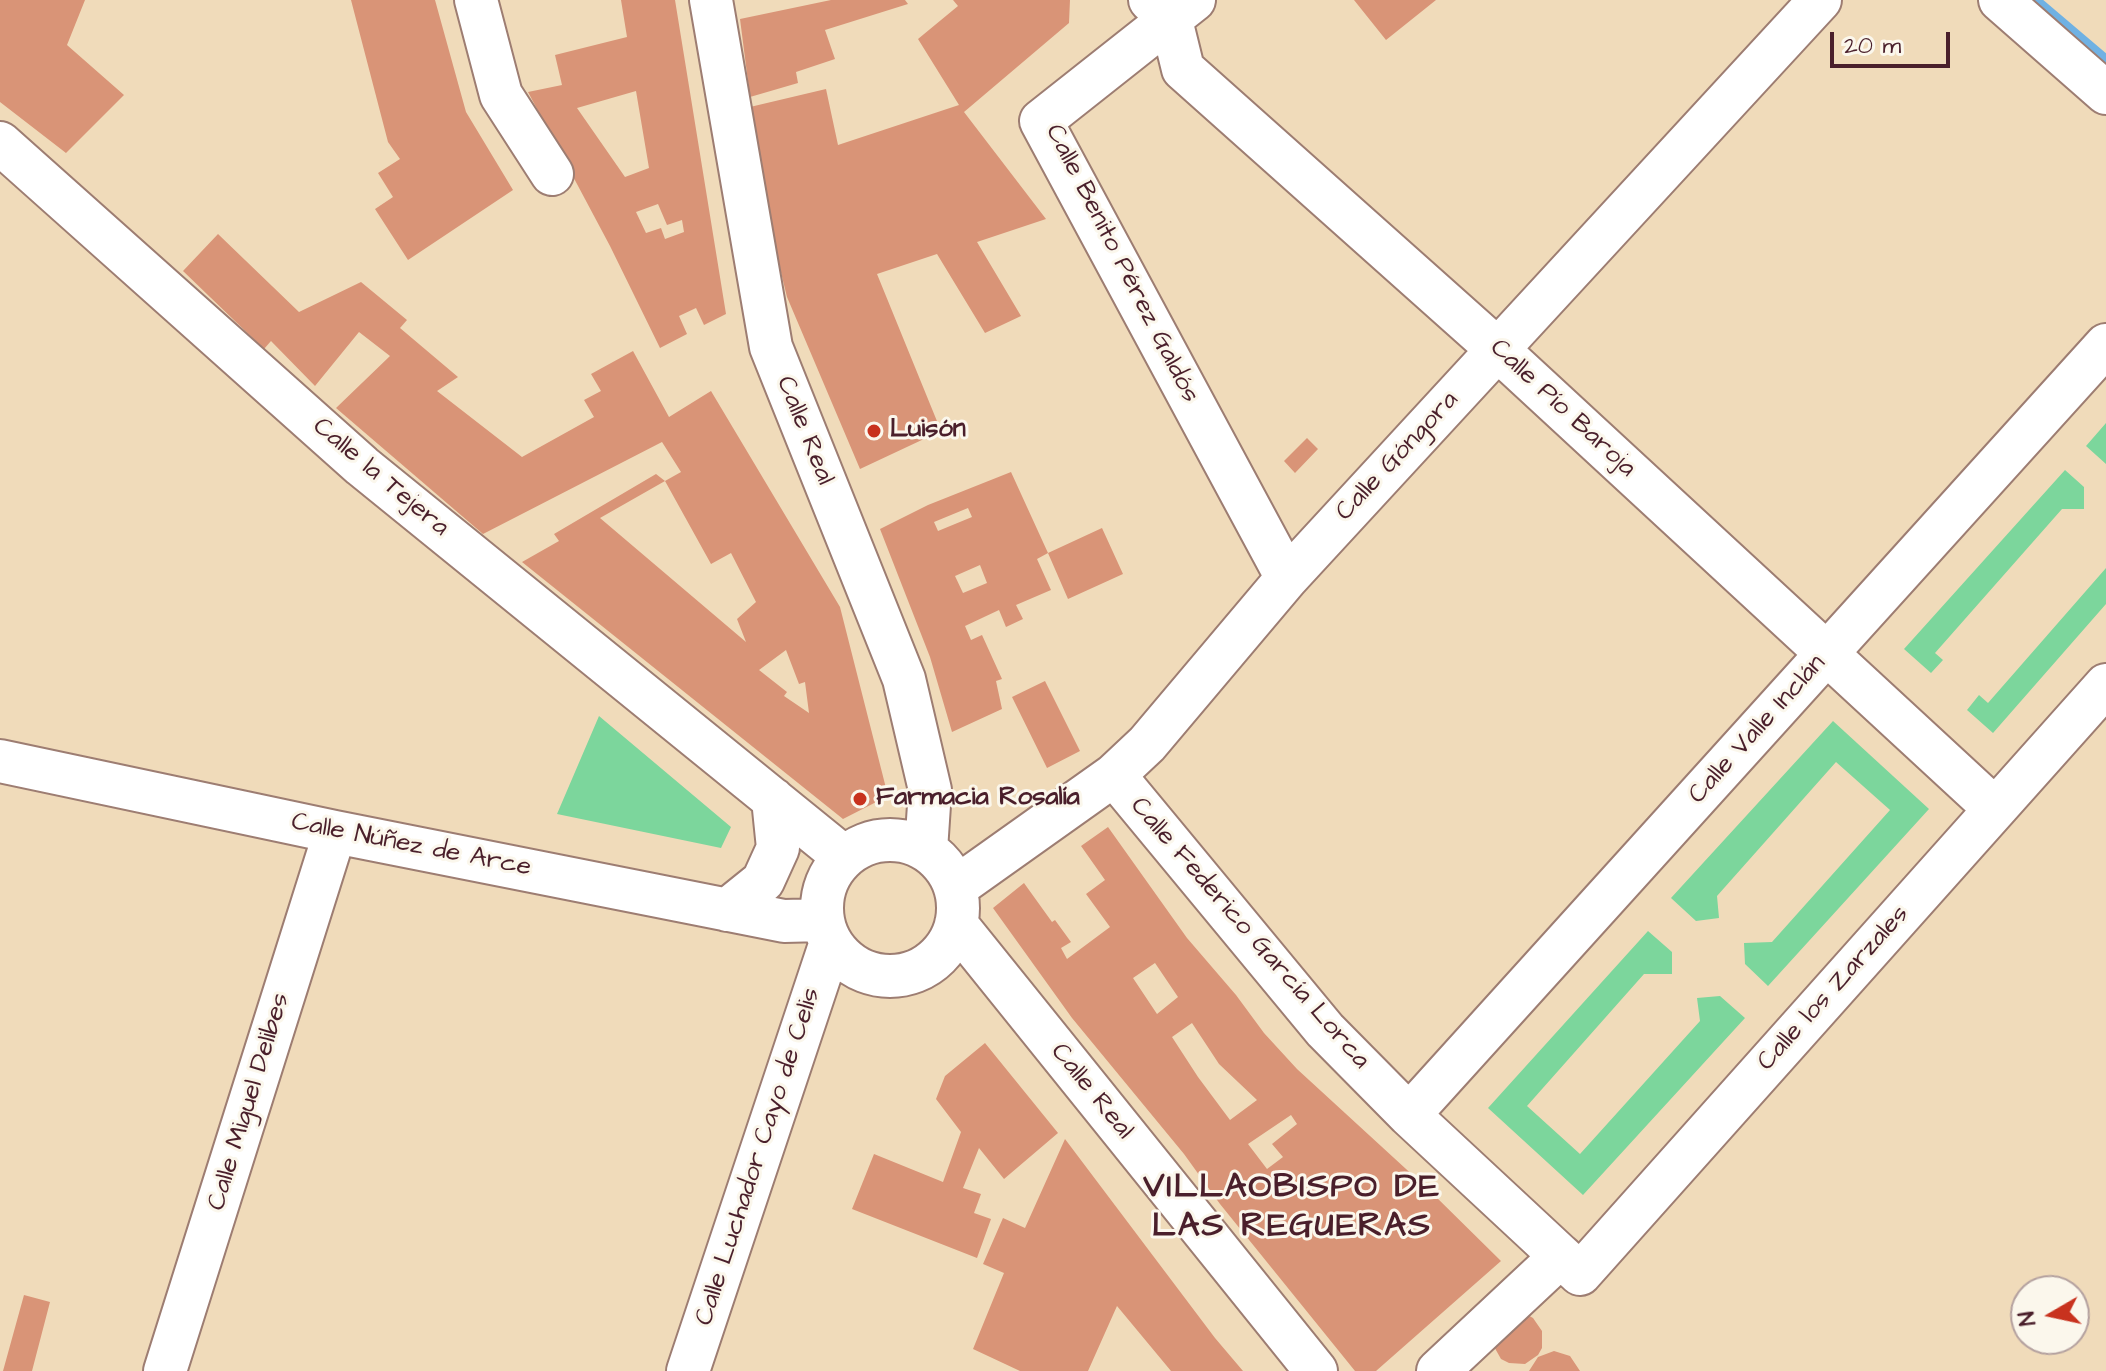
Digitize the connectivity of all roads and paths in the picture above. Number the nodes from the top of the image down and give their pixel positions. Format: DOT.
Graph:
graph roads {
  1 [pos="476,0"];
  2 [pos="711,0"];
  3 [pos="1820,0"];
  4 [pos="2000,0"];
  5 [pos="1171,7"];
  6 [pos="2106,93"];
  7 [pos="0,143"];
  8 [pos="552,174"];
  9 [pos="2106,345"];
  10 [pos="1497,349"];
  11 [pos="1287,578"];
  12 [pos="1827,655"];
  13 [pos="2106,685"];
  14 [pos="0,761"];
  15 [pos="1114,775"];
  16 [pos="773,799"];
  17 [pos="1994,808"];
  18 [pos="335,832"];
  19 [pos="926,850"];
  20 [pos="844,857"];
  21 [pos="955,906"];
  22 [pos="727,910"];
  23 [pos="827,931"];
  24 [pos="1409,1115"];
  25 [pos="1561,1256"];
  26 [pos="165,1371"];
  27 [pos="688,1371"];
  28 [pos="1316,1371"];
  29 [pos="1438,1371"];
  1 -- 8 [label="street"];
  2 -- 19 [label="street, Calle Real"];
  3 -- 10 [label="street, Calle Góngora"];
  4 -- 6 [label="street"];
  5 -- 10 [label="street, Calle Pío Baroja"];
  5 -- 11 [label="street, Calle Benito Pérez Galdós"];
  7 -- 16 [label="street, Calle la Tejera"];
  9 -- 12 [label="street, Calle Valle Inclán"];
  10 -- 11 [label="street, Calle Góngora"];
  10 -- 12 [label="street, Calle Pío Baroja"];
  11 -- 15 [label="street, Calle Góngora"];
  12 -- 17 [label="street, Calle Pío Baroja"];
  12 -- 24 [label="street, Calle Valle Inclán"];
  13 -- 17 [label="street, Calle los Zarzales"];
  14 -- 18 [label="street, Calle Núñez de Arce"];
  15 -- 21 [label="street, Calle Góngora"];
  15 -- 24 [label="street, Calle Federico García Lorca"];
  16 -- 20 [label="street, Calle la Tejera"];
  16 -- 22 [label="street"];
  17 -- 25 [label="street, Calle los Zarzales"];
  18 -- 22 [label="street, Calle Núñez de Arce"];
  18 -- 26 [label="street, Calle Miguel Delibes"];
  19 -- 20 [label="street"];
  19 -- 21 [label="street"];
  20 -- 23 [label="street"];
  21 -- 23 [label="street"];
  21 -- 28 [label="street, Calle Real"];
  22 -- 23 [label="street, Calle Núñez de Arce"];
  23 -- 27 [label="street, Calle Luchador Cayo de Celis"];
  24 -- 25 [label="street, Calle Federico García Lorca"];
  25 -- 29 [label="street"];
}
